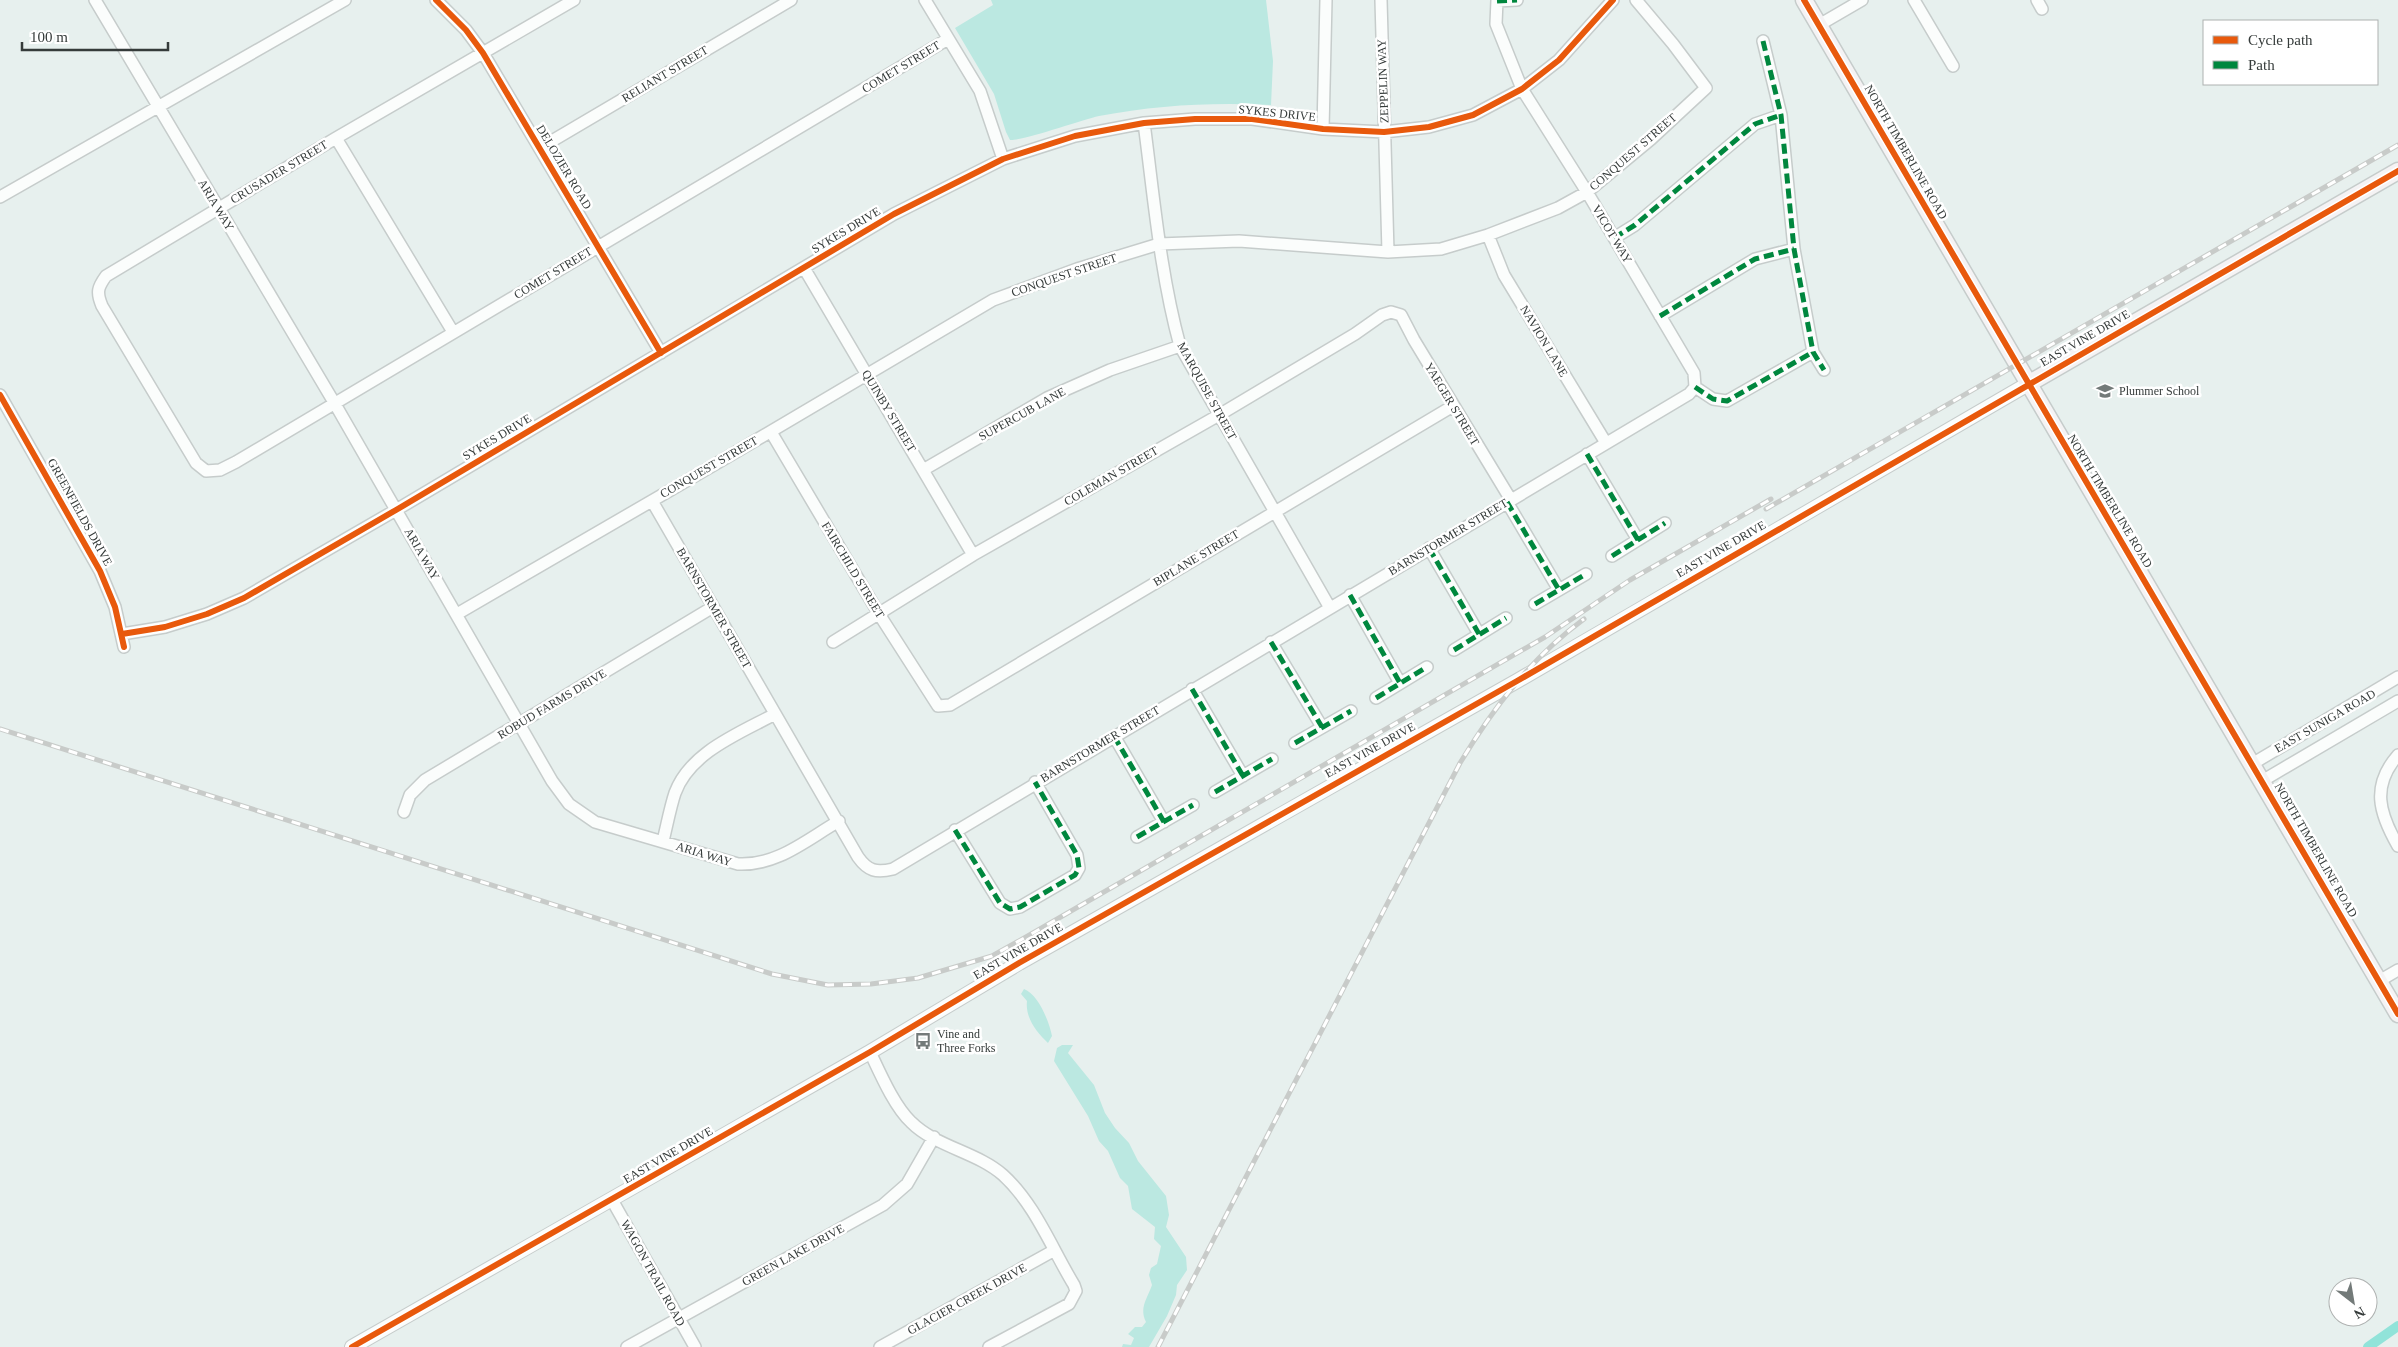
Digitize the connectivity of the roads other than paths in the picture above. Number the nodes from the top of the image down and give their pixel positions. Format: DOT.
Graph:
graph roads {
  1 [pos="95,0"];
  2 [pos="345,0"];
  3 [pos="436,0"];
  4 [pos="574,0"];
  5 [pos="791,0"];
  6 [pos="925,0"];
  7 [pos="1326,0"];
  8 [pos="1381,0"];
  9 [pos="1497,0"];
  10 [pos="1517,0"];
  11 [pos="1613,0"];
  12 [pos="1636,0"];
  13 [pos="1804,0"];
  14 [pos="1862,0"];
  15 [pos="1914,0"];
  16 [pos="1819,25"];
  17 [pos="948,39"];
  18 [pos="1764,41"];
  19 [pos="483,53"];
  20 [pos="1953,66"];
  21 [pos="1522,89"];
  22 [pos="158,106"];
  23 [pos="1781,115"];
  24 [pos="1144,123"];
  25 [pos="1323,129"];
  26 [pos="1384,132"];
  27 [pos="336,138"];
  28 [pos="540,148"];
  29 [pos="1003,159"];
  30 [pos="2398,171"];
  31 [pos="1587,192"];
  32 [pos="0,197"];
  33 [pos="218,209"];
  34 [pos="1488,235"];
  35 [pos="1614,238"];
  36 [pos="1159,244"];
  37 [pos="598,246"];
  38 [pos="1794,249"];
  39 [pos="1388,252"];
  40 [pos="804,268"];
  41 [pos="1391,312"];
  42 [pos="1660,316"];
  43 [pos="453,332"];
  44 [pos="1180,346"];
  45 [pos="1813,352"];
  46 [pos="661,353"];
  47 [pos="1824,370"];
  48 [pos="867,375"];
  49 [pos="2028,384"];
  50 [pos="1695,387"];
  51 [pos="0,395"];
  52 [pos="335,404"];
  53 [pos="1453,406"];
  54 [pos="1219,414"];
  55 [pos="771,432"];
  56 [pos="1606,443"];
  57 [pos="1587,454"];
  58 [pos="924,470"];
  59 [pos="206,471"];
  60 [pos="652,500"];
  61 [pos="1509,501"];
  62 [pos="396,510"];
  63 [pos="1274,511"];
  64 [pos="1665,523"];
  65 [pos="1638,540"];
  66 [pos="1429,548"];
  67 [pos="973,555"];
  68 [pos="1612,556"];
  69 [pos="1586,574"];
  70 [pos="1559,590"];
  71 [pos="1350,595"];
  72 [pos="1535,604"];
  73 [pos="713,606"];
  74 [pos="1330,608"];
  75 [pos="457,614"];
  76 [pos="879,614"];
  77 [pos="1506,618"];
  78 [pos="122,634"];
  79 [pos="1479,634"];
  80 [pos="833,642"];
  81 [pos="1271,642"];
  82 [pos="124,647"];
  83 [pos="1454,650"];
  84 [pos="1427,666"];
  85 [pos="2398,678"];
  86 [pos="1400,683"];
  87 [pos="1192,689"];
  88 [pos="1376,698"];
  89 [pos="2398,701"];
  90 [pos="938,706"];
  91 [pos="1350,711"];
  92 [pos="775,714"];
  93 [pos="520,723"];
  94 [pos="1322,728"];
  95 [pos="1114,736"];
  96 [pos="1295,743"];
  97 [pos="2398,755"];
  98 [pos="1272,759"];
  99 [pos="2252,764"];
  100 [pos="1243,776"];
  101 [pos="2262,781"];
  102 [pos="1035,782"];
  103 [pos="1215,792"];
  104 [pos="1192,805"];
  105 [pos="404,812"];
  106 [pos="839,821"];
  107 [pos="1164,822"];
  108 [pos="955,830"];
  109 [pos="1137,838"];
  110 [pos="662,841"];
  111 [pos="2398,846"];
  112 [pos="2398,970"];
  113 [pos="2379,981"];
  114 [pos="2398,1014"];
  115 [pos="870,1052"];
  116 [pos="934,1137"];
  117 [pos="612,1200"];
  118 [pos="1053,1251"];
  119 [pos="679,1319"];
  120 [pos="354,1346"];
  121 [pos="884,1346"];
  122 [pos="627,1347"];
  123 [pos="695,1347"];
  124 [pos="990,1347"];
  1 -- 22 [label="street, ARIA WAY"];
  2 -- 22 [label="street"];
  3 -- 19 [label="street, DELOZIER ROAD"];
  4 -- 19 [label="street, CRUSADER STREET"];
  5 -- 28 [label="street, RELIANT STREET"];
  6 -- 17 [label="street"];
  7 -- 25 [label="street"];
  8 -- 26 [label="street, ZEPPELIN WAY"];
  9 -- 10 [label="street"];
  9 -- 21 [label="street, VICOT WAY"];
  11 -- 21 [label="street, SYKES DRIVE"];
  12 -- 31 [label="street, CONQUEST STREET"];
  13 -- 16 [label="main road, NORTH TIMBERLINE ROAD"];
  14 -- 16 [label="street"];
  15 -- 20 [label="street"];
  16 -- 49 [label="main road, NORTH TIMBERLINE ROAD"];
  17 -- 29 [label="street"];
  17 -- 37 [label="street, COMET STREET"];
  18 -- 23 [label="street"];
  19 -- 27 [label="street, CRUSADER STREET"];
  19 -- 28 [label="street, DELOZIER ROAD"];
  21 -- 26 [label="street, SYKES DRIVE"];
  21 -- 31 [label="street, VICOT WAY"];
  22 -- 32 [label="street"];
  22 -- 33 [label="street, ARIA WAY"];
  23 -- 35 [label="street"];
  23 -- 38 [label="street"];
  24 -- 25 [label="street, SYKES DRIVE"];
  24 -- 29 [label="street, SYKES DRIVE"];
  24 -- 36 [label="street, MARQUISE STREET"];
  25 -- 26 [label="street, SYKES DRIVE"];
  26 -- 39 [label="street, ZEPPELIN WAY"];
  27 -- 33 [label="street, CRUSADER STREET"];
  27 -- 43 [label="street"];
  28 -- 37 [label="street, DELOZIER ROAD"];
  29 -- 40 [label="street, SYKES DRIVE"];
  30 -- 49 [label="main road, EAST VINE DRIVE"];
  31 -- 34 [label="street, CONQUEST STREET"];
  31 -- 35 [label="street, VICOT WAY"];
  33 -- 52 [label="street, ARIA WAY"];
  33 -- 59 [label="street, CRUSADER STREET"];
  34 -- 39 [label="street, CONQUEST STREET"];
  34 -- 56 [label="street, NAVION LANE"];
  35 -- 42 [label="street, VICOT WAY"];
  36 -- 39 [label="street, CONQUEST STREET"];
  36 -- 44 [label="street, MARQUISE STREET"];
  36 -- 48 [label="street, CONQUEST STREET"];
  37 -- 43 [label="street, COMET STREET"];
  37 -- 46 [label="street, DELOZIER ROAD"];
  38 -- 42 [label="street"];
  38 -- 45 [label="street"];
  40 -- 46 [label="street, SYKES DRIVE"];
  40 -- 48 [label="street, QUINBY STREET"];
  41 -- 53 [label="street, YAEGER STREET"];
  41 -- 54 [label="street, COLEMAN STREET"];
  42 -- 50 [label="street, VICOT WAY"];
  43 -- 52 [label="street, COMET STREET"];
  44 -- 54 [label="street, MARQUISE STREET"];
  44 -- 58 [label="street, SUPERCUB LANE"];
  45 -- 47 [label="street"];
  45 -- 50 [label="street"];
  46 -- 62 [label="street, SYKES DRIVE"];
  48 -- 55 [label="street, CONQUEST STREET"];
  48 -- 58 [label="street, QUINBY STREET"];
  49 -- 99 [label="main road, NORTH TIMBERLINE ROAD"];
  49 -- 115 [label="street, EAST VINE DRIVE"];
  50 -- 56 [label="street, BARNSTORMER STREET"];
  51 -- 78 [label="street, GREENFIELDS DRIVE"];
  52 -- 59 [label="street, COMET STREET"];
  52 -- 62 [label="street, ARIA WAY"];
  53 -- 61 [label="street, YAEGER STREET"];
  53 -- 63 [label="street, BIPLANE STREET"];
  54 -- 63 [label="street, MARQUISE STREET"];
  54 -- 67 [label="street, COLEMAN STREET"];
  55 -- 60 [label="street, CONQUEST STREET"];
  55 -- 76 [label="street, FAIRCHILD STREET"];
  56 -- 57 [label="street, BARNSTORMER STREET"];
  57 -- 61 [label="street, BARNSTORMER STREET"];
  57 -- 65 [label="street"];
  58 -- 67 [label="street, QUINBY STREET"];
  60 -- 73 [label="street, BARNSTORMER STREET"];
  60 -- 75 [label="street, CONQUEST STREET"];
  61 -- 66 [label="street, BARNSTORMER STREET"];
  61 -- 70 [label="street, YAEGER STREET"];
  62 -- 75 [label="street, ARIA WAY"];
  62 -- 78 [label="street, SYKES DRIVE"];
  63 -- 74 [label="street, MARQUISE STREET"];
  63 -- 90 [label="street, BIPLANE STREET"];
  64 -- 65 [label="street"];
  65 -- 68 [label="street"];
  66 -- 71 [label="street, BARNSTORMER STREET"];
  66 -- 79 [label="street"];
  67 -- 76 [label="street, COLEMAN STREET"];
  69 -- 70 [label="street"];
  70 -- 72 [label="street"];
  71 -- 74 [label="street, BARNSTORMER STREET"];
  71 -- 86 [label="street"];
  73 -- 92 [label="street, BARNSTORMER STREET"];
  73 -- 93 [label="street, ROBUD FARMS DRIVE"];
  74 -- 81 [label="street, BARNSTORMER STREET"];
  75 -- 93 [label="street, ARIA WAY"];
  76 -- 80 [label="street, COLEMAN STREET"];
  76 -- 90 [label="street, FAIRCHILD STREET"];
  77 -- 79 [label="street"];
  78 -- 82 [label="street, GREENFIELDS DRIVE"];
  79 -- 83 [label="street"];
  81 -- 87 [label="street, BARNSTORMER STREET"];
  81 -- 94 [label="street"];
  84 -- 86 [label="street"];
  85 -- 99 [label="street, EAST SUNIGA ROAD"];
  86 -- 88 [label="street"];
  87 -- 95 [label="street, BARNSTORMER STREET"];
  87 -- 100 [label="street"];
  89 -- 101 [label="street, EAST SUNIGA ROAD"];
  91 -- 94 [label="street"];
  92 -- 106 [label="street, BARNSTORMER STREET"];
  92 -- 110 [label="street"];
  93 -- 105 [label="street, ROBUD FARMS DRIVE"];
  93 -- 110 [label="street, ARIA WAY"];
  94 -- 96 [label="street"];
  95 -- 102 [label="street, BARNSTORMER STREET"];
  95 -- 107 [label="street"];
  97 -- 111 [label="street"];
  98 -- 100 [label="street"];
  99 -- 101 [label="main road, NORTH TIMBERLINE ROAD"];
  100 -- 103 [label="street"];
  101 -- 113 [label="main road, NORTH TIMBERLINE ROAD"];
  102 -- 108 [label="street, BARNSTORMER STREET"];
  102 -- 108 [label="street"];
  104 -- 107 [label="street"];
  106 -- 108 [label="street, BARNSTORMER STREET"];
  106 -- 110 [label="street, ARIA WAY"];
  107 -- 109 [label="street"];
  112 -- 113 [label="street"];
  113 -- 114 [label="main road, NORTH TIMBERLINE ROAD"];
  115 -- 116 [label="street"];
  115 -- 117 [label="street, EAST VINE DRIVE"];
  116 -- 118 [label="street"];
  116 -- 119 [label="street, GREEN LAKE DRIVE"];
  117 -- 119 [label="street, WAGON TRAIL ROAD"];
  117 -- 120 [label="street, EAST VINE DRIVE"];
  118 -- 121 [label="street, GLACIER CREEK DRIVE"];
  118 -- 124 [label="street"];
  119 -- 122 [label="street, GREEN LAKE DRIVE"];
  119 -- 123 [label="street, WAGON TRAIL ROAD"];
}
